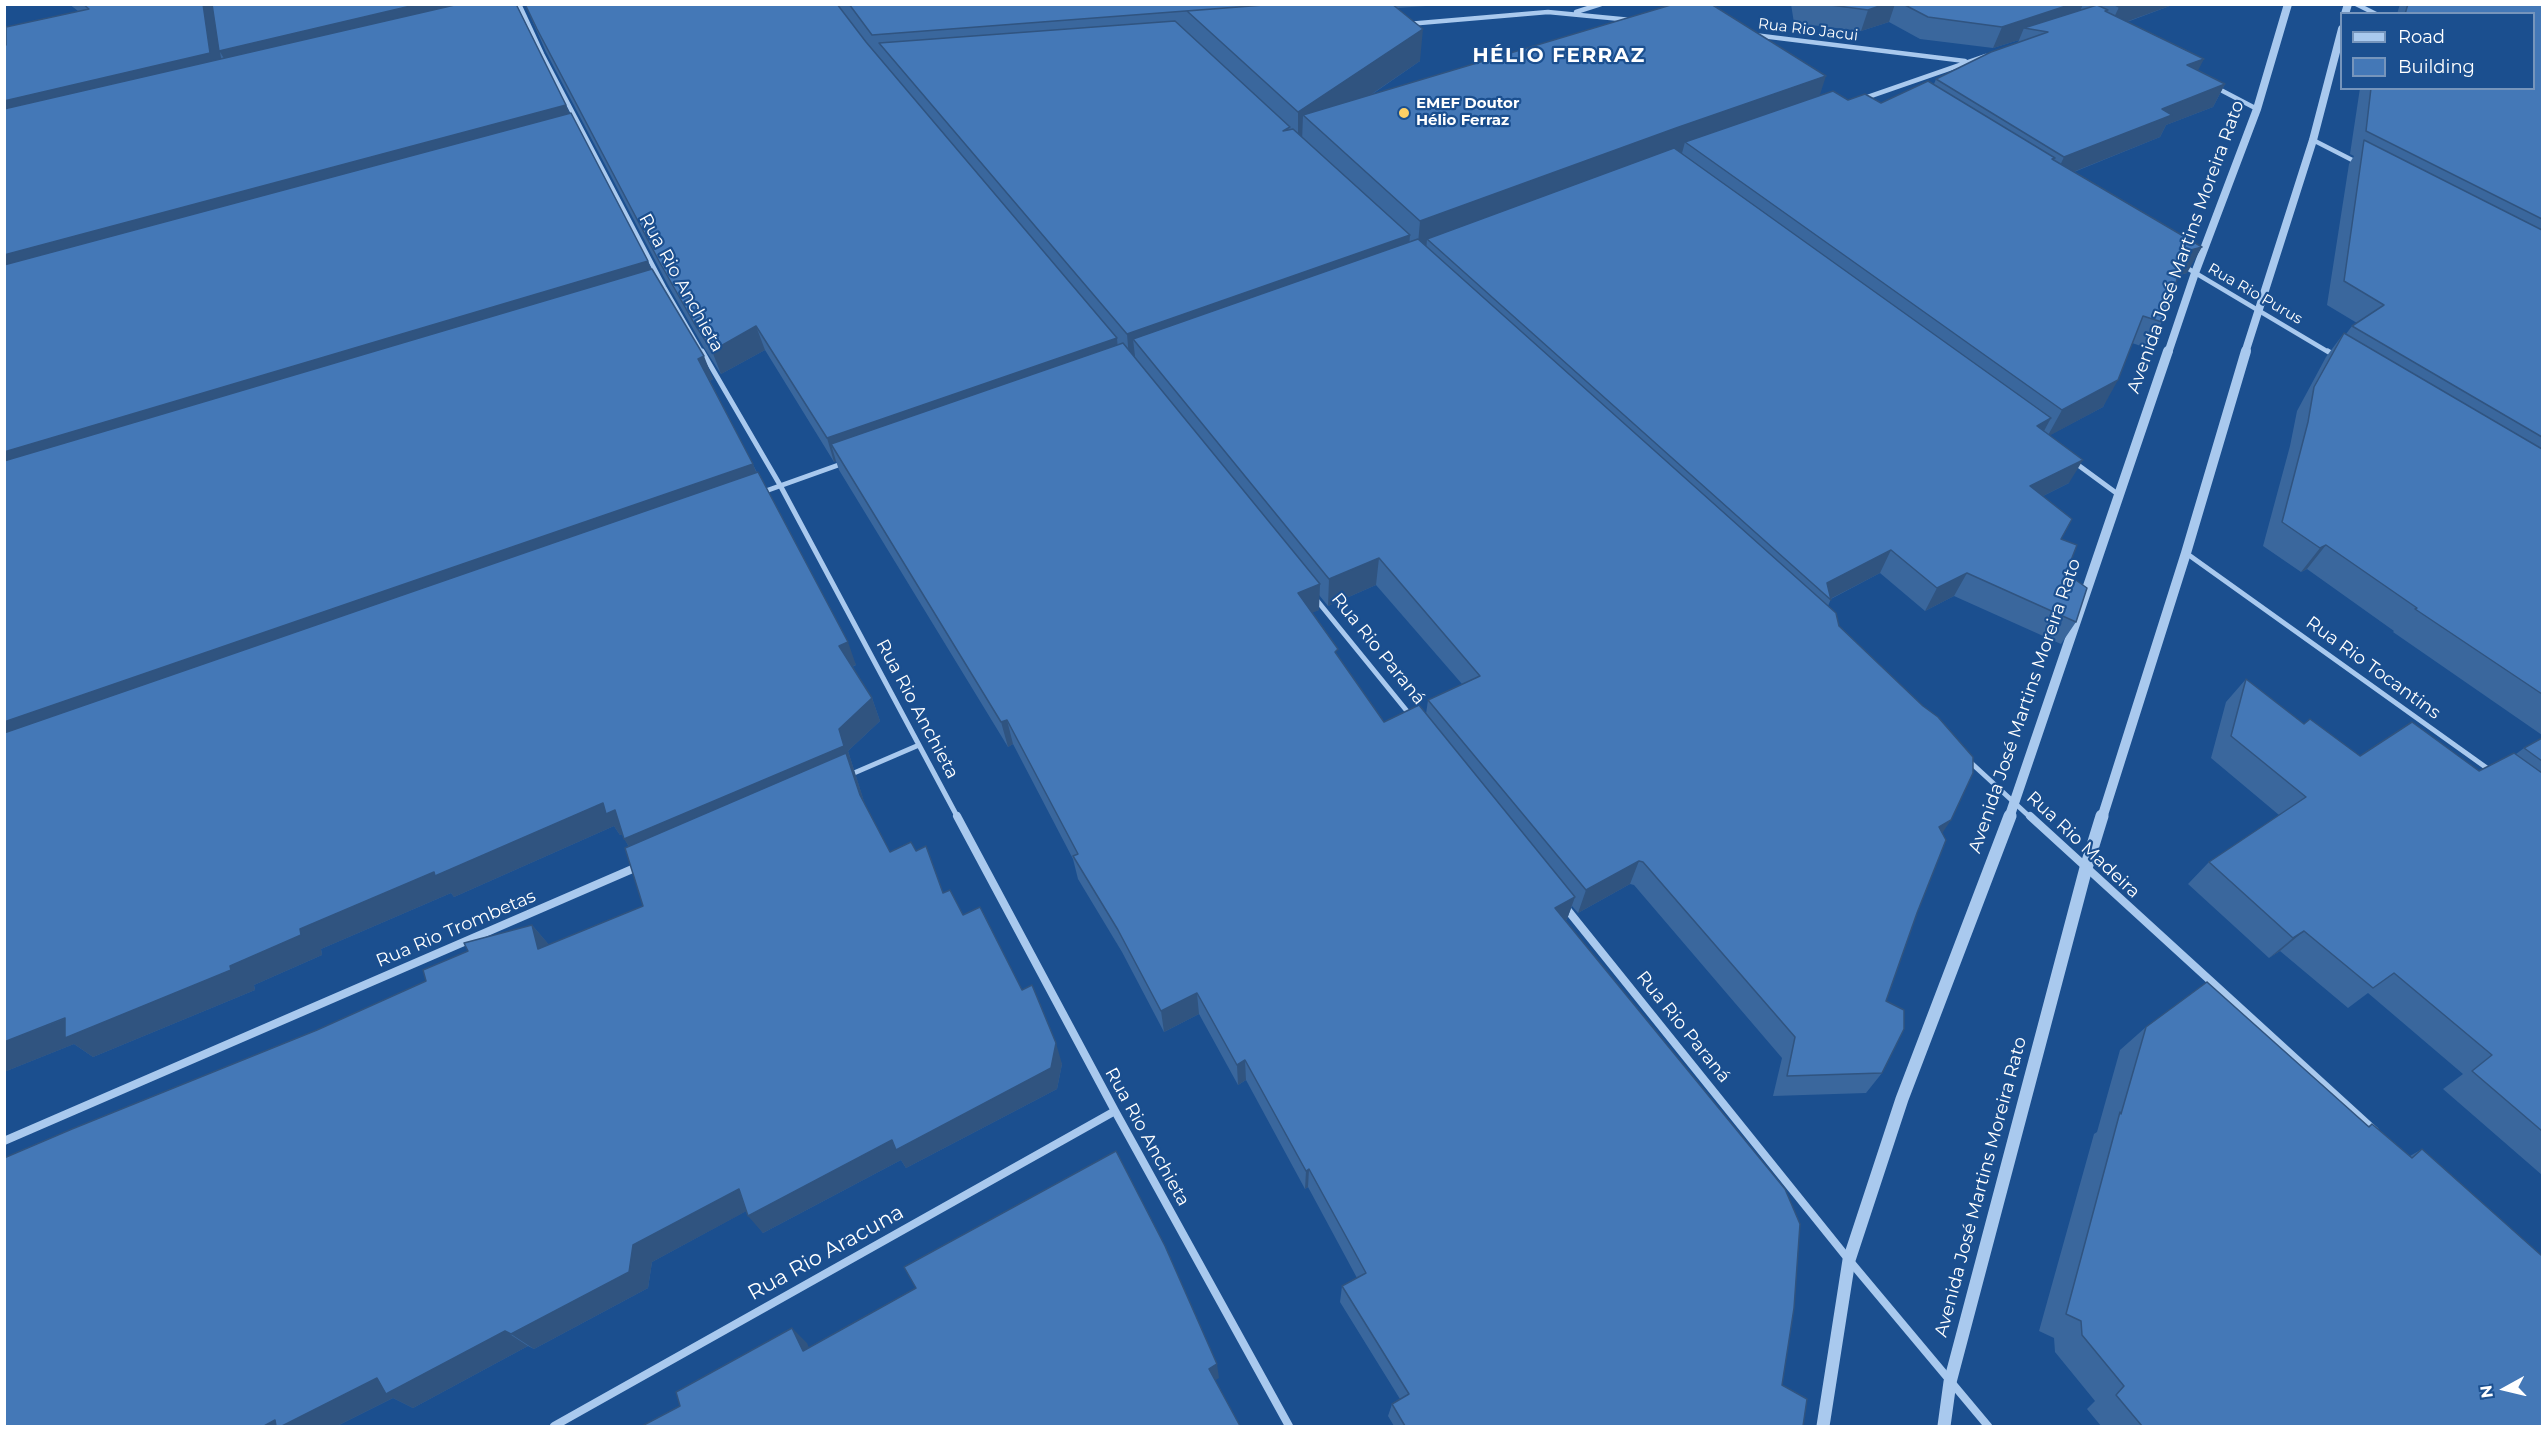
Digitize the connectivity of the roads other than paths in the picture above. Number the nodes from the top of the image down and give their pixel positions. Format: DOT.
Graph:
graph roads {
  1 [pos="1544,4"];
  2 [pos="1601,4"];
  3 [pos="2288,4"];
  4 [pos="2356,4"];
  5 [pos="520,7"];
  6 [pos="530,8"];
  7 [pos="1548,12"];
  8 [pos="2372,12"];
  9 [pos="511,13"];
  10 [pos="1573,13"];
  11 [pos="1643,21"];
  12 [pos="1397,24"];
  13 [pos="1747,34"];
  14 [pos="2340,37"];
  15 [pos="1990,54"];
  16 [pos="1968,61"];
  17 [pos="1896,87"];
  18 [pos="2214,87"];
  19 [pos="1906,93"];
  20 [pos="1851,103"];
  21 [pos="2257,109"];
  22 [pos="583,131"];
  23 [pos="571,134"];
  24 [pos="2313,140"];
  25 [pos="2365,167"];
  26 [pos="2175,261"];
  27 [pos="2195,273"];
  28 [pos="664,287"];
  29 [pos="652,290"];
  30 [pos="2258,309"];
  31 [pos="2339,358"];
  32 [pos="2071,460"];
  33 [pos="847,462"];
  34 [pos="780,486"];
  35 [pos="758,493"];
  36 [pos="2119,495"];
  37 [pos="2186,553"];
  38 [pos="1314,595"];
  39 [pos="1418,725"];
  40 [pos="919,745"];
  41 [pos="1962,754"];
  42 [pos="2494,773"];
  43 [pos="844,777"];
  44 [pos="2015,802"];
  45 [pos="640,866"];
  46 [pos="2086,868"];
  47 [pos="1559,900"];
  48 [pos="1115,1111"];
  49 [pos="2384,1139"];
  50 [pos="4,1141"];
  51 [pos="1849,1260"];
  52 [pos="1950,1382"];
  53 [pos="554,1426"];
  54 [pos="1289,1426"];
  55 [pos="1823,1426"];
  56 [pos="1944,1426"];
  57 [pos="1988,1426"];
  1 -- 7 [label="street"];
  2 -- 10 [label="street"];
  3 -- 21 [label="street, Avenida José Martins Moreira Rato"];
  4 -- 8 [label="street"];
  5 -- 6 [label="street"];
  5 -- 9 [label="street"];
  5 -- 22 [label="street, Rua Rio Anchieta"];
  7 -- 10 [label="street"];
  7 -- 12 [label="street"];
  10 -- 11 [label="street"];
  13 -- 16 [label="street, Rua Rio Jacui"];
  14 -- 24 [label="street, Avenida José Martins Moreira Rato"];
  15 -- 16 [label="street"];
  16 -- 17 [label="street"];
  17 -- 19 [label="street"];
  17 -- 20 [label="street"];
  18 -- 21 [label="street"];
  21 -- 27 [label="street, Avenida José Martins Moreira Rato"];
  22 -- 23 [label="street"];
  22 -- 28 [label="street, Rua Rio Anchieta"];
  24 -- 25 [label="street"];
  24 -- 30 [label="street, Avenida José Martins Moreira Rato"];
  26 -- 27 [label="street, Rua Rio Purus"];
  27 -- 30 [label="street, Rua Rio Purus"];
  27 -- 36 [label="street, Avenida José Martins Moreira Rato"];
  28 -- 29 [label="street"];
  28 -- 34 [label="street, Rua Rio Anchieta"];
  30 -- 31 [label="street, Rua Rio Purus"];
  30 -- 37 [label="street, Avenida José Martins Moreira Rato"];
  32 -- 36 [label="street"];
  33 -- 34 [label="street"];
  34 -- 35 [label="street"];
  34 -- 40 [label="street, Rua Rio Anchieta"];
  36 -- 44 [label="street, Avenida José Martins Moreira Rato"];
  37 -- 42 [label="street, Rua Rio Tocantins"];
  37 -- 46 [label="street, Avenida José Martins Moreira Rato"];
  38 -- 39 [label="street, Rua Rio Paraná"];
  40 -- 43 [label="street"];
  40 -- 48 [label="street, Rua Rio Anchieta"];
  41 -- 44 [label="street, Rua Rio Madeira"];
  44 -- 46 [label="street, Rua Rio Madeira"];
  44 -- 51 [label="street, Avenida José Martins Moreira Rato"];
  45 -- 50 [label="street, Rua Rio Trombetas"];
  46 -- 49 [label="street, Rua Rio Madeira"];
  46 -- 52 [label="street, Avenida José Martins Moreira Rato"];
  47 -- 51 [label="street, Rua Rio Paraná"];
  48 -- 53 [label="street, Rua Rio Aracuna"];
  48 -- 54 [label="street, Rua Rio Anchieta"];
  51 -- 52 [label="street, Rua Rio Paraná"];
  51 -- 55 [label="street, Avenida José Martins Moreira Rato"];
  52 -- 56 [label="street, Avenida José Martins Moreira Rato"];
  52 -- 57 [label="street, Rua Rio Paraná"];
}
